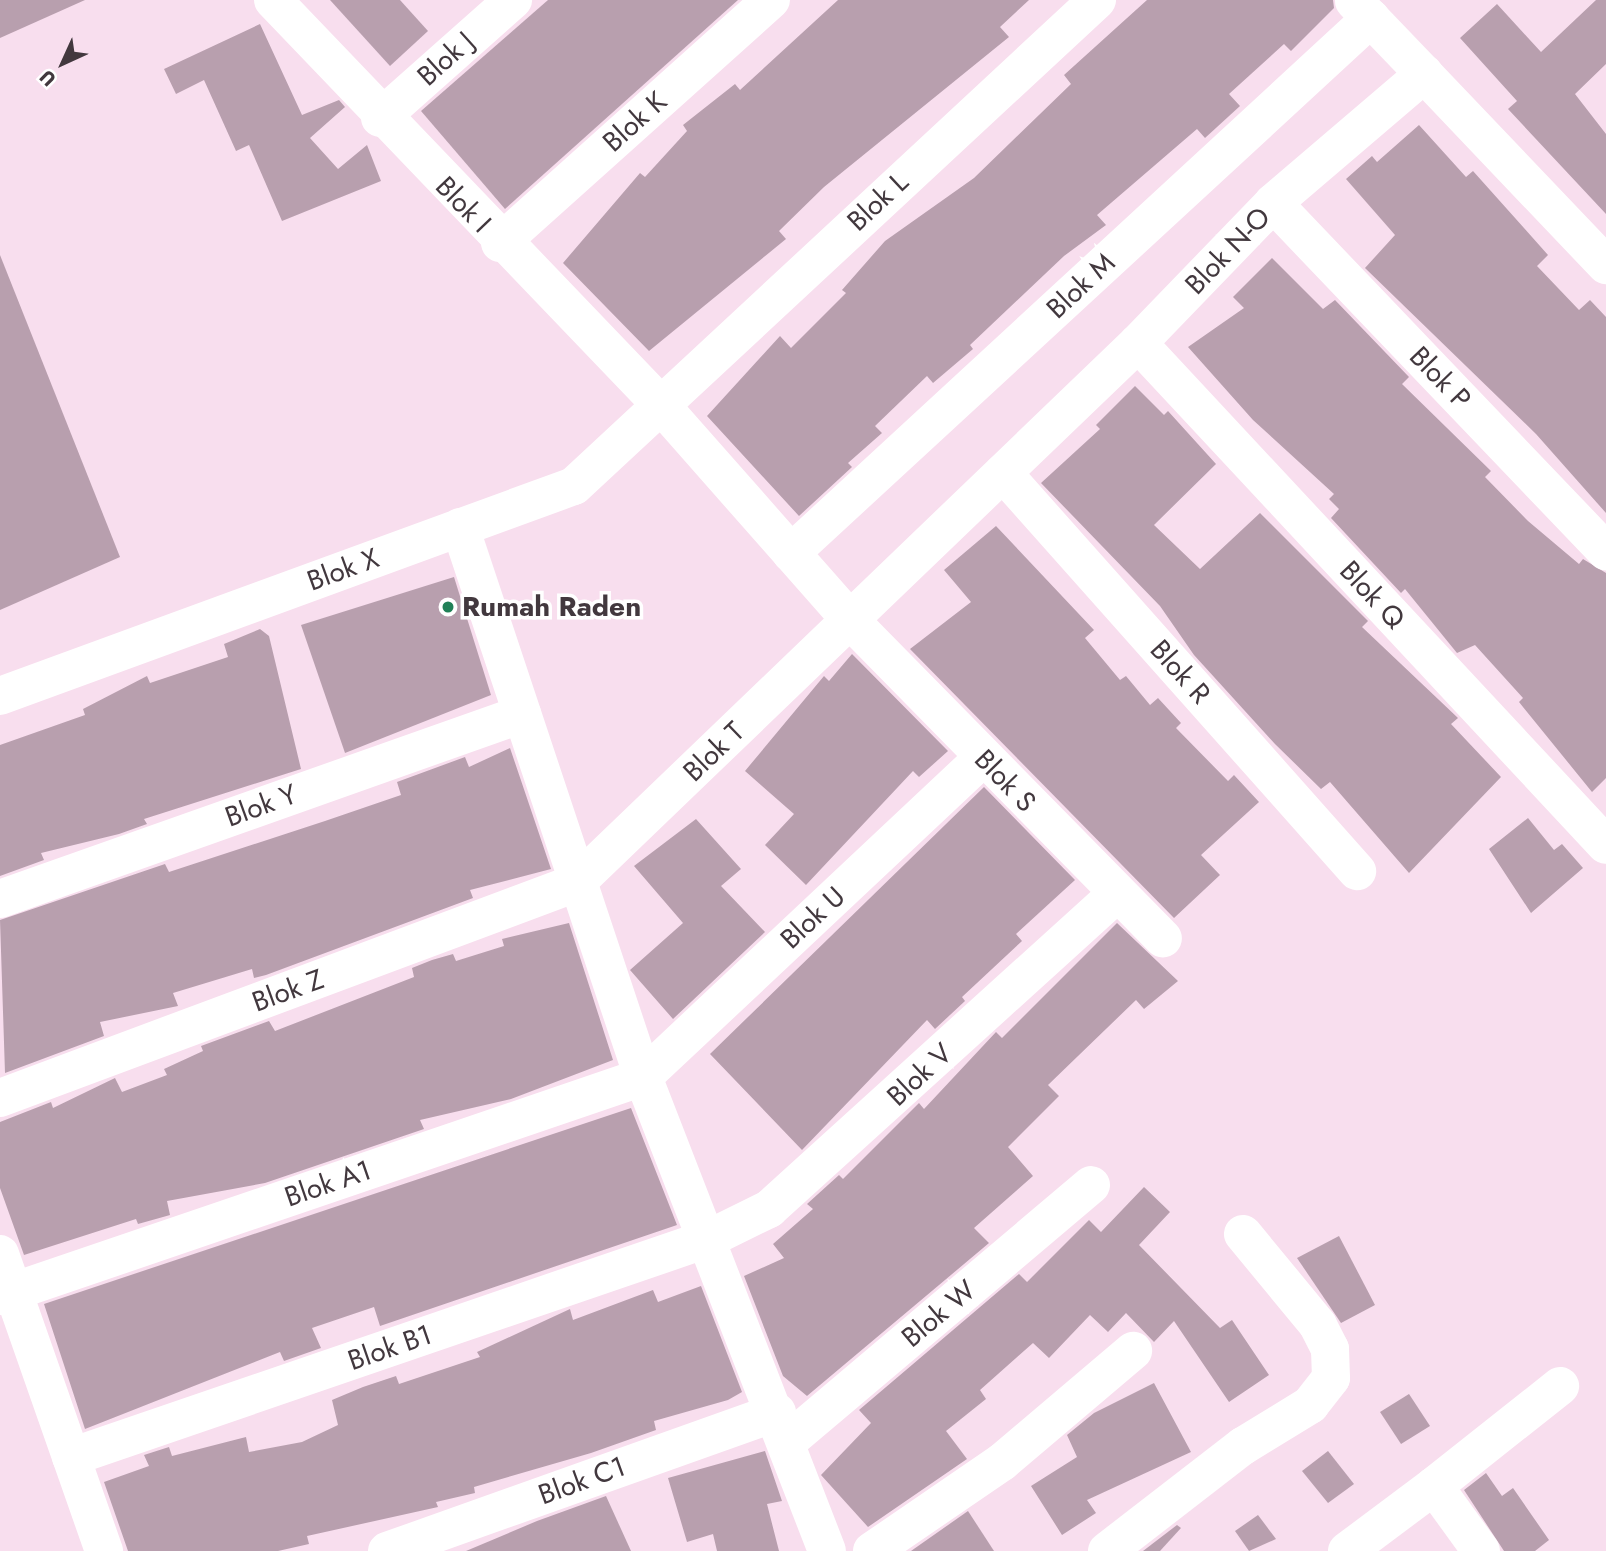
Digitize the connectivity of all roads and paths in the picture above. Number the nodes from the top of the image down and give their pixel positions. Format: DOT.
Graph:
graph roads {
  1 [pos="273,0"];
  2 [pos="513,0"];
  3 [pos="771,0"];
  4 [pos="1097,0"];
  5 [pos="1390,38"];
  6 [pos="380,118"];
  7 [pos="1273,203"];
  8 [pos="499,243"];
  9 [pos="1606,265"];
  10 [pos="1138,343"];
  11 [pos="659,403"];
  12 [pos="1003,473"];
  13 [pos="460,527"];
  14 [pos="1606,552"];
  15 [pos="798,561"];
  16 [pos="845,612"];
  17 [pos="0,696"];
  18 [pos="522,714"];
  19 [pos="983,758"];
  20 [pos="1606,845"];
  21 [pos="1357,871"];
  22 [pos="576,883"];
  23 [pos="1116,894"];
  24 [pos="0,899"];
  25 [pos="1163,938"];
  26 [pos="643,1077"];
  27 [pos="0,1098"];
  28 [pos="1091,1185"];
  29 [pos="1243,1234"];
  30 [pos="710,1238"];
  31 [pos="0,1254"];
  32 [pos="6,1294"];
  33 [pos="1133,1351"];
  34 [pos="1560,1386"];
  35 [pos="782,1427"];
  36 [pos="71,1457"];
  37 [pos="1434,1486"];
  38 [pos="104,1551"];
  39 [pos="387,1551"];
  40 [pos="827,1551"];
  41 [pos="872,1551"];
  42 [pos="1107,1551"];
  43 [pos="1347,1551"];
  44 [pos="1482,1551"];
  1 -- 6 [label="street, Blok I"];
  2 -- 6 [label="street, Blok J"];
  3 -- 8 [label="street, Blok K"];
  4 -- 11 [label="street, Blok L"];
  5 -- 7 [label="street, Blok N-O"];
  5 -- 9 [label="street"];
  5 -- 15 [label="street, Blok M"];
  6 -- 8 [label="street, Blok I"];
  7 -- 10 [label="street, Blok N-O"];
  7 -- 14 [label="street, Blok P"];
  8 -- 11 [label="street, Blok I"];
  10 -- 12 [label="street, Blok N-O"];
  10 -- 20 [label="street, Blok Q"];
  11 -- 13 [label="street, Blok X"];
  11 -- 15 [label="street"];
  12 -- 16 [label="street, Blok N-O"];
  12 -- 21 [label="street, Blok R"];
  13 -- 17 [label="street, Blok X"];
  13 -- 18 [label="street"];
  15 -- 16 [label="street"];
  16 -- 19 [label="street, Blok S"];
  16 -- 22 [label="street, Blok T"];
  18 -- 22 [label="street"];
  18 -- 24 [label="street, Blok Y"];
  19 -- 23 [label="street, Blok S"];
  19 -- 26 [label="street, Blok U"];
  22 -- 26 [label="street"];
  22 -- 27 [label="street, Blok Z"];
  23 -- 25 [label="street, Blok S"];
  23 -- 30 [label="street, Blok V"];
  26 -- 30 [label="street"];
  26 -- 32 [label="street, Blok A1"];
  28 -- 35 [label="street, Blok W"];
  29 -- 42 [label="street"];
  30 -- 35 [label="street"];
  30 -- 36 [label="street, Blok B1"];
  31 -- 32 [label="street"];
  32 -- 36 [label="street"];
  33 -- 41 [label="street"];
  34 -- 37 [label="street"];
  35 -- 39 [label="street, Blok C1"];
  35 -- 40 [label="street"];
  36 -- 38 [label="street"];
  37 -- 43 [label="street"];
  37 -- 44 [label="street"];
}
